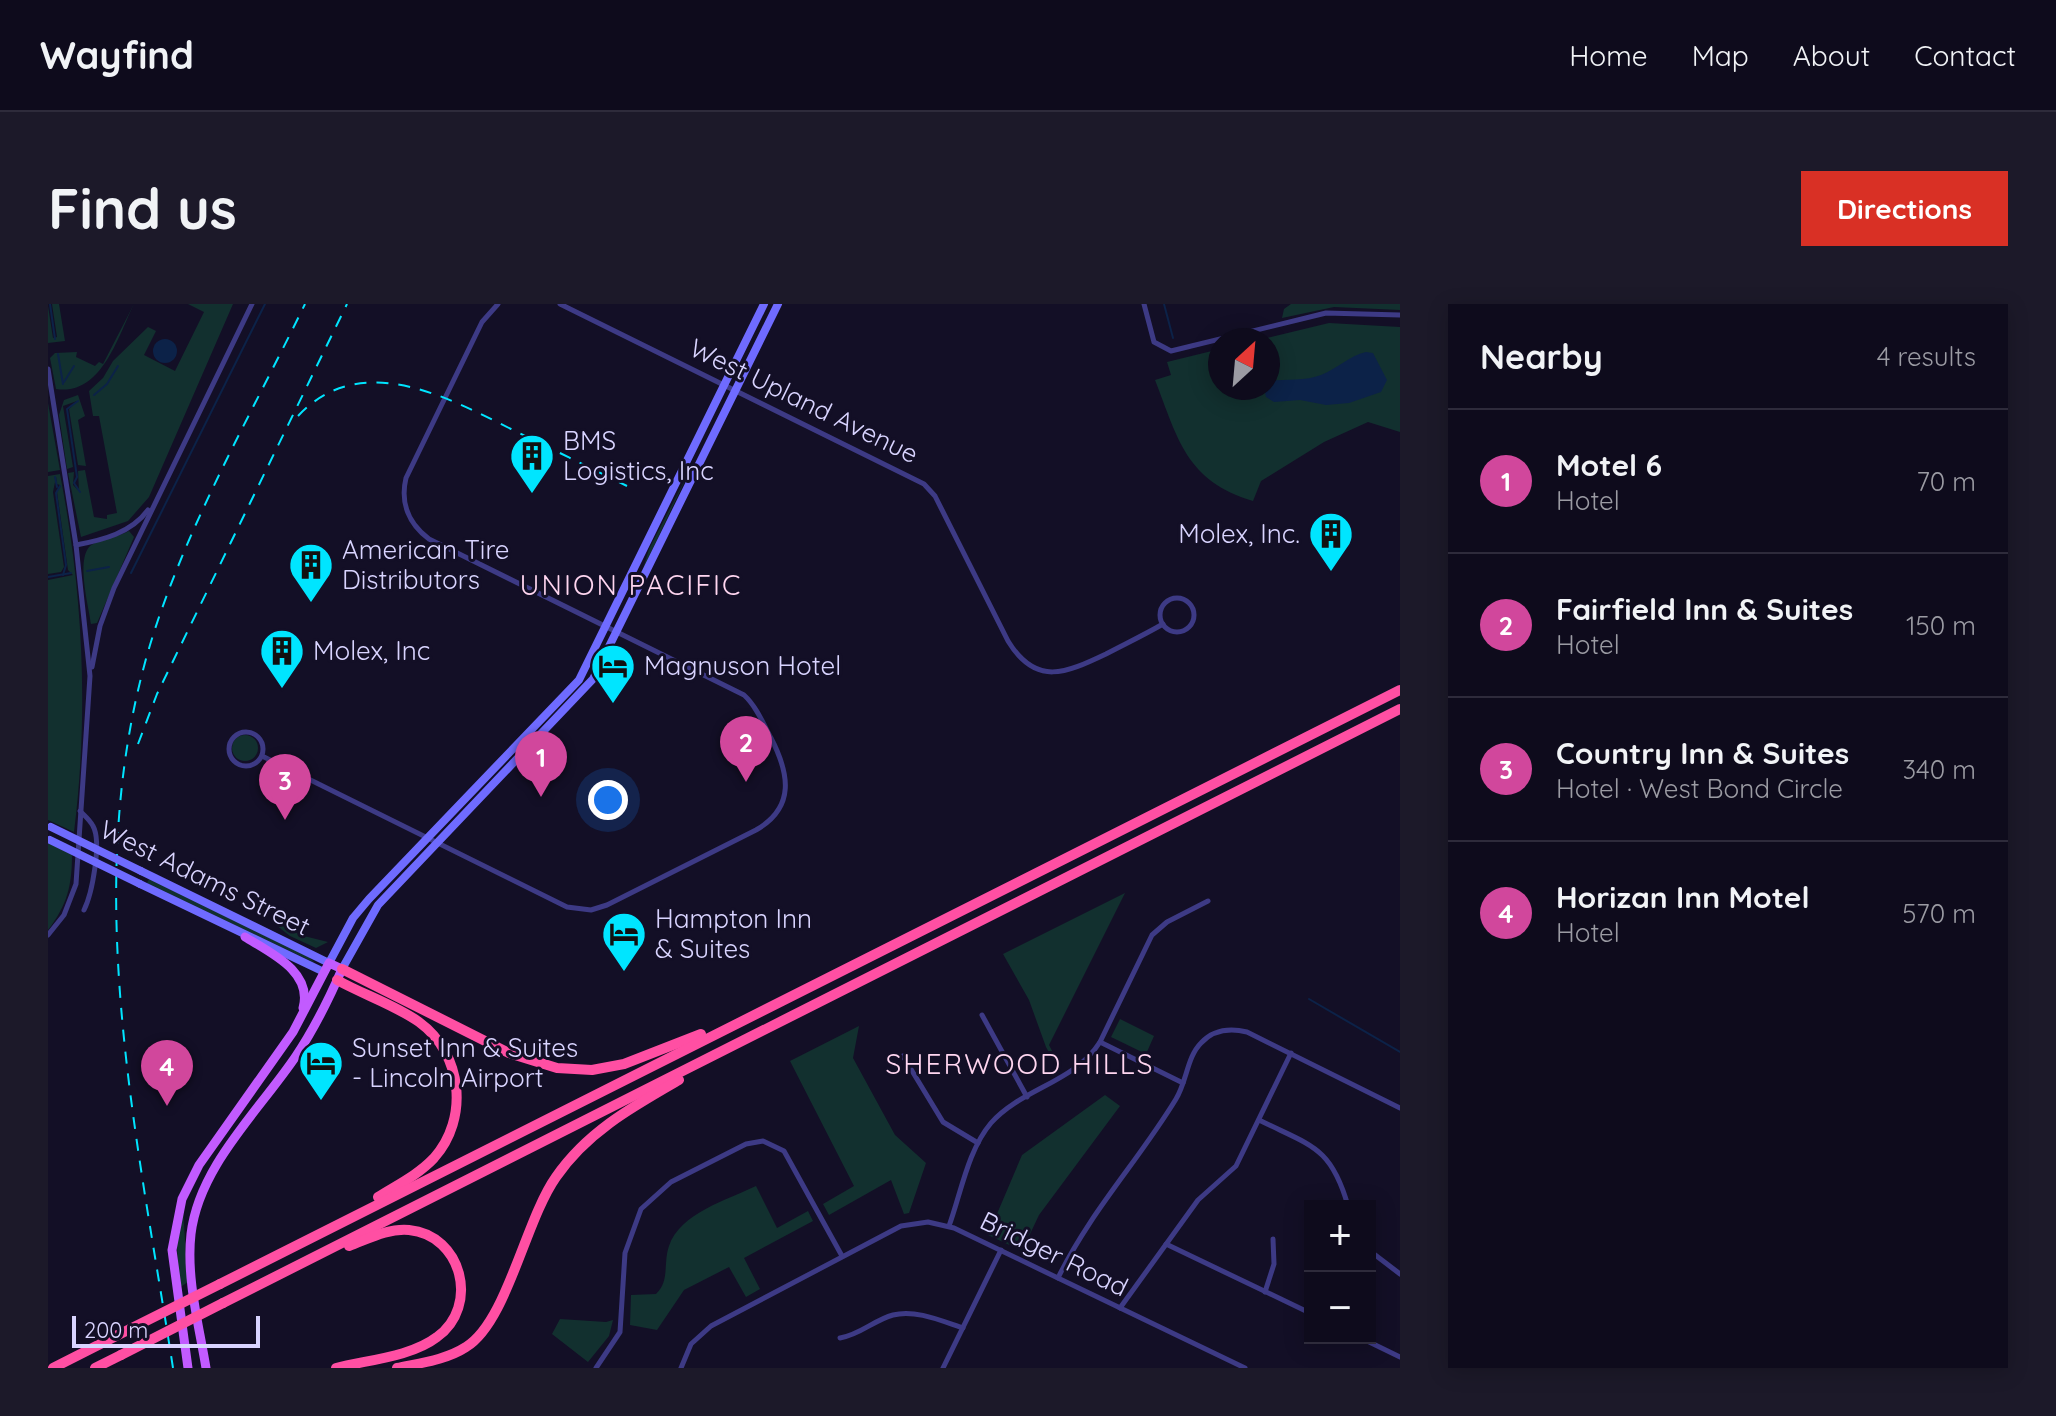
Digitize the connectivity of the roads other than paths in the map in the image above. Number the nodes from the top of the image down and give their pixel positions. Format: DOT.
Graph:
graph roads {
  1 [pos="252,304"];
  2 [pos="498,304"];
  3 [pos="560,304"];
  4 [pos="764,304"];
  5 [pos="778,304"];
  6 [pos="1144,304"];
  7 [pos="1400,315"];
  8 [pos="48,369"];
  9 [pos="725,384"];
  10 [pos="736,389"];
  11 [pos="159,492"];
  12 [pos="76,545"];
  13 [pos="1163,624"];
  14 [pos="607,627"];
  15 [pos="617,632"];
  16 [pos="90,676"];
  17 [pos="1400,690"];
  18 [pos="1400,709"];
  19 [pos="262,756"];
  20 [pos="80,811"];
  21 [pos="50,826"];
  22 [pos="428,838"];
  23 [pos="49,840"];
  24 [pos="439,843"];
  25 [pos="1208,901"];
  26 [pos="84,910"];
  27 [pos="48,935"];
  28 [pos="245,937"];
  29 [pos="326,968"];
  30 [pos="340,975"];
  31 [pos="773,1004"];
  32 [pos="982,1015"];
  33 [pos="301,1019"];
  34 [pos="783,1019"];
  35 [pos="1100,1042"];
  36 [pos="1291,1053"];
  37 [pos="903,1056"];
  38 [pos="1183,1083"];
  39 [pos="1027,1097"];
  40 [pos="1400,1108"];
  41 [pos="1259,1120"];
  42 [pos="978,1143"];
  43 [pos="1346,1200"];
  44 [pos="949,1226"];
  45 [pos="1273,1239"];
  46 [pos="307,1240"];
  47 [pos="1166,1244"];
  48 [pos="1001,1250"];
  49 [pos="842,1256"];
  50 [pos="1376,1256"];
  51 [pos="299,1265"];
  52 [pos="1400,1274"];
  53 [pos="1058,1278"];
  54 [pos="1265,1292"];
  55 [pos="1120,1308"];
  56 [pos="1304,1310"];
  57 [pos="963,1328"];
  58 [pos="840,1338"];
  59 [pos="1373,1344"];
  60 [pos="1400,1357"];
  61 [pos="53,1368"];
  62 [pos="95,1368"];
  63 [pos="188,1368"];
  64 [pos="206,1368"];
  65 [pos="336,1368"];
  66 [pos="397,1368"];
  67 [pos="596,1368"];
  68 [pos="681,1368"];
  69 [pos="943,1368"];
  70 [pos="1245,1368"];
  1 -- 11 [label="street"];
  2 -- 14 [label="street"];
  3 -- 9 [label="street, West Upland Avenue"];
  4 -- 9 [label="main road"];
  5 -- 10 [label="main road"];
  6 -- 7 [label="street"];
  8 -- 12 [label="street"];
  9 -- 10 [label="street, West Upland Avenue"];
  9 -- 14 [label="main road"];
  10 -- 13 [label="street, West Upland Avenue"];
  10 -- 15 [label="main road"];
  11 -- 12 [label="street"];
  11 -- 16 [label="street"];
  12 -- 16 [label="street"];
  13 -- 13 [label="street"];
  14 -- 15 [label="street"];
  14 -- 22 [label="main road"];
  15 -- 24 [label="main road"];
  15 -- 24 [label="street"];
  16 -- 20 [label="street"];
  17 -- 31 [label="highway"];
  18 -- 34 [label="highway"];
  19 -- 19 [label="street"];
  19 -- 22 [label="street"];
  20 -- 26 [label="street"];
  20 -- 27 [label="street"];
  21 -- 29 [label="main road, West Adams Street, bridge"];
  22 -- 24 [label="street"];
  22 -- 29 [label="main road"];
  23 -- 28 [label="main road, West Adams Street, bridge"];
  24 -- 30 [label="main road"];
  25 -- 35 [label="street"];
  28 -- 29 [label="main road, West Adams Street"];
  28 -- 33 [label="main road"];
  29 -- 30 [label="main road, West Adams Street"];
  29 -- 33 [label="main road"];
  30 -- 31 [label="highway"];
  30 -- 46 [label="highway"];
  30 -- 64 [label="main road"];
  31 -- 46 [label="highway"];
  32 -- 39 [label="street"];
  33 -- 63 [label="main road"];
  34 -- 51 [label="highway"];
  34 -- 66 [label="highway"];
  35 -- 38 [label="street"];
  35 -- 39 [label="street"];
  36 -- 38 [label="street"];
  36 -- 40 [label="street"];
  36 -- 41 [label="street"];
  37 -- 42 [label="street"];
  38 -- 53 [label="street"];
  39 -- 42 [label="street"];
  41 -- 43 [label="street"];
  41 -- 47 [label="street"];
  42 -- 44 [label="street"];
  44 -- 48 [label="street, Bridger Road"];
  44 -- 49 [label="street, Bridger Road"];
  45 -- 54 [label="street"];
  46 -- 61 [label="highway, bridge"];
  47 -- 54 [label="street"];
  47 -- 55 [label="street"];
  48 -- 53 [label="street, Bridger Road"];
  48 -- 57 [label="street"];
  49 -- 67 [label="street"];
  49 -- 68 [label="street, Bridger Road"];
  50 -- 52 [label="street"];
  51 -- 62 [label="highway, bridge"];
  51 -- 65 [label="highway"];
  53 -- 55 [label="street, Bridger Road"];
  54 -- 56 [label="street"];
  55 -- 70 [label="street, Bridger Road"];
  57 -- 58 [label="street"];
  57 -- 69 [label="street"];
  59 -- 60 [label="street"];
}
